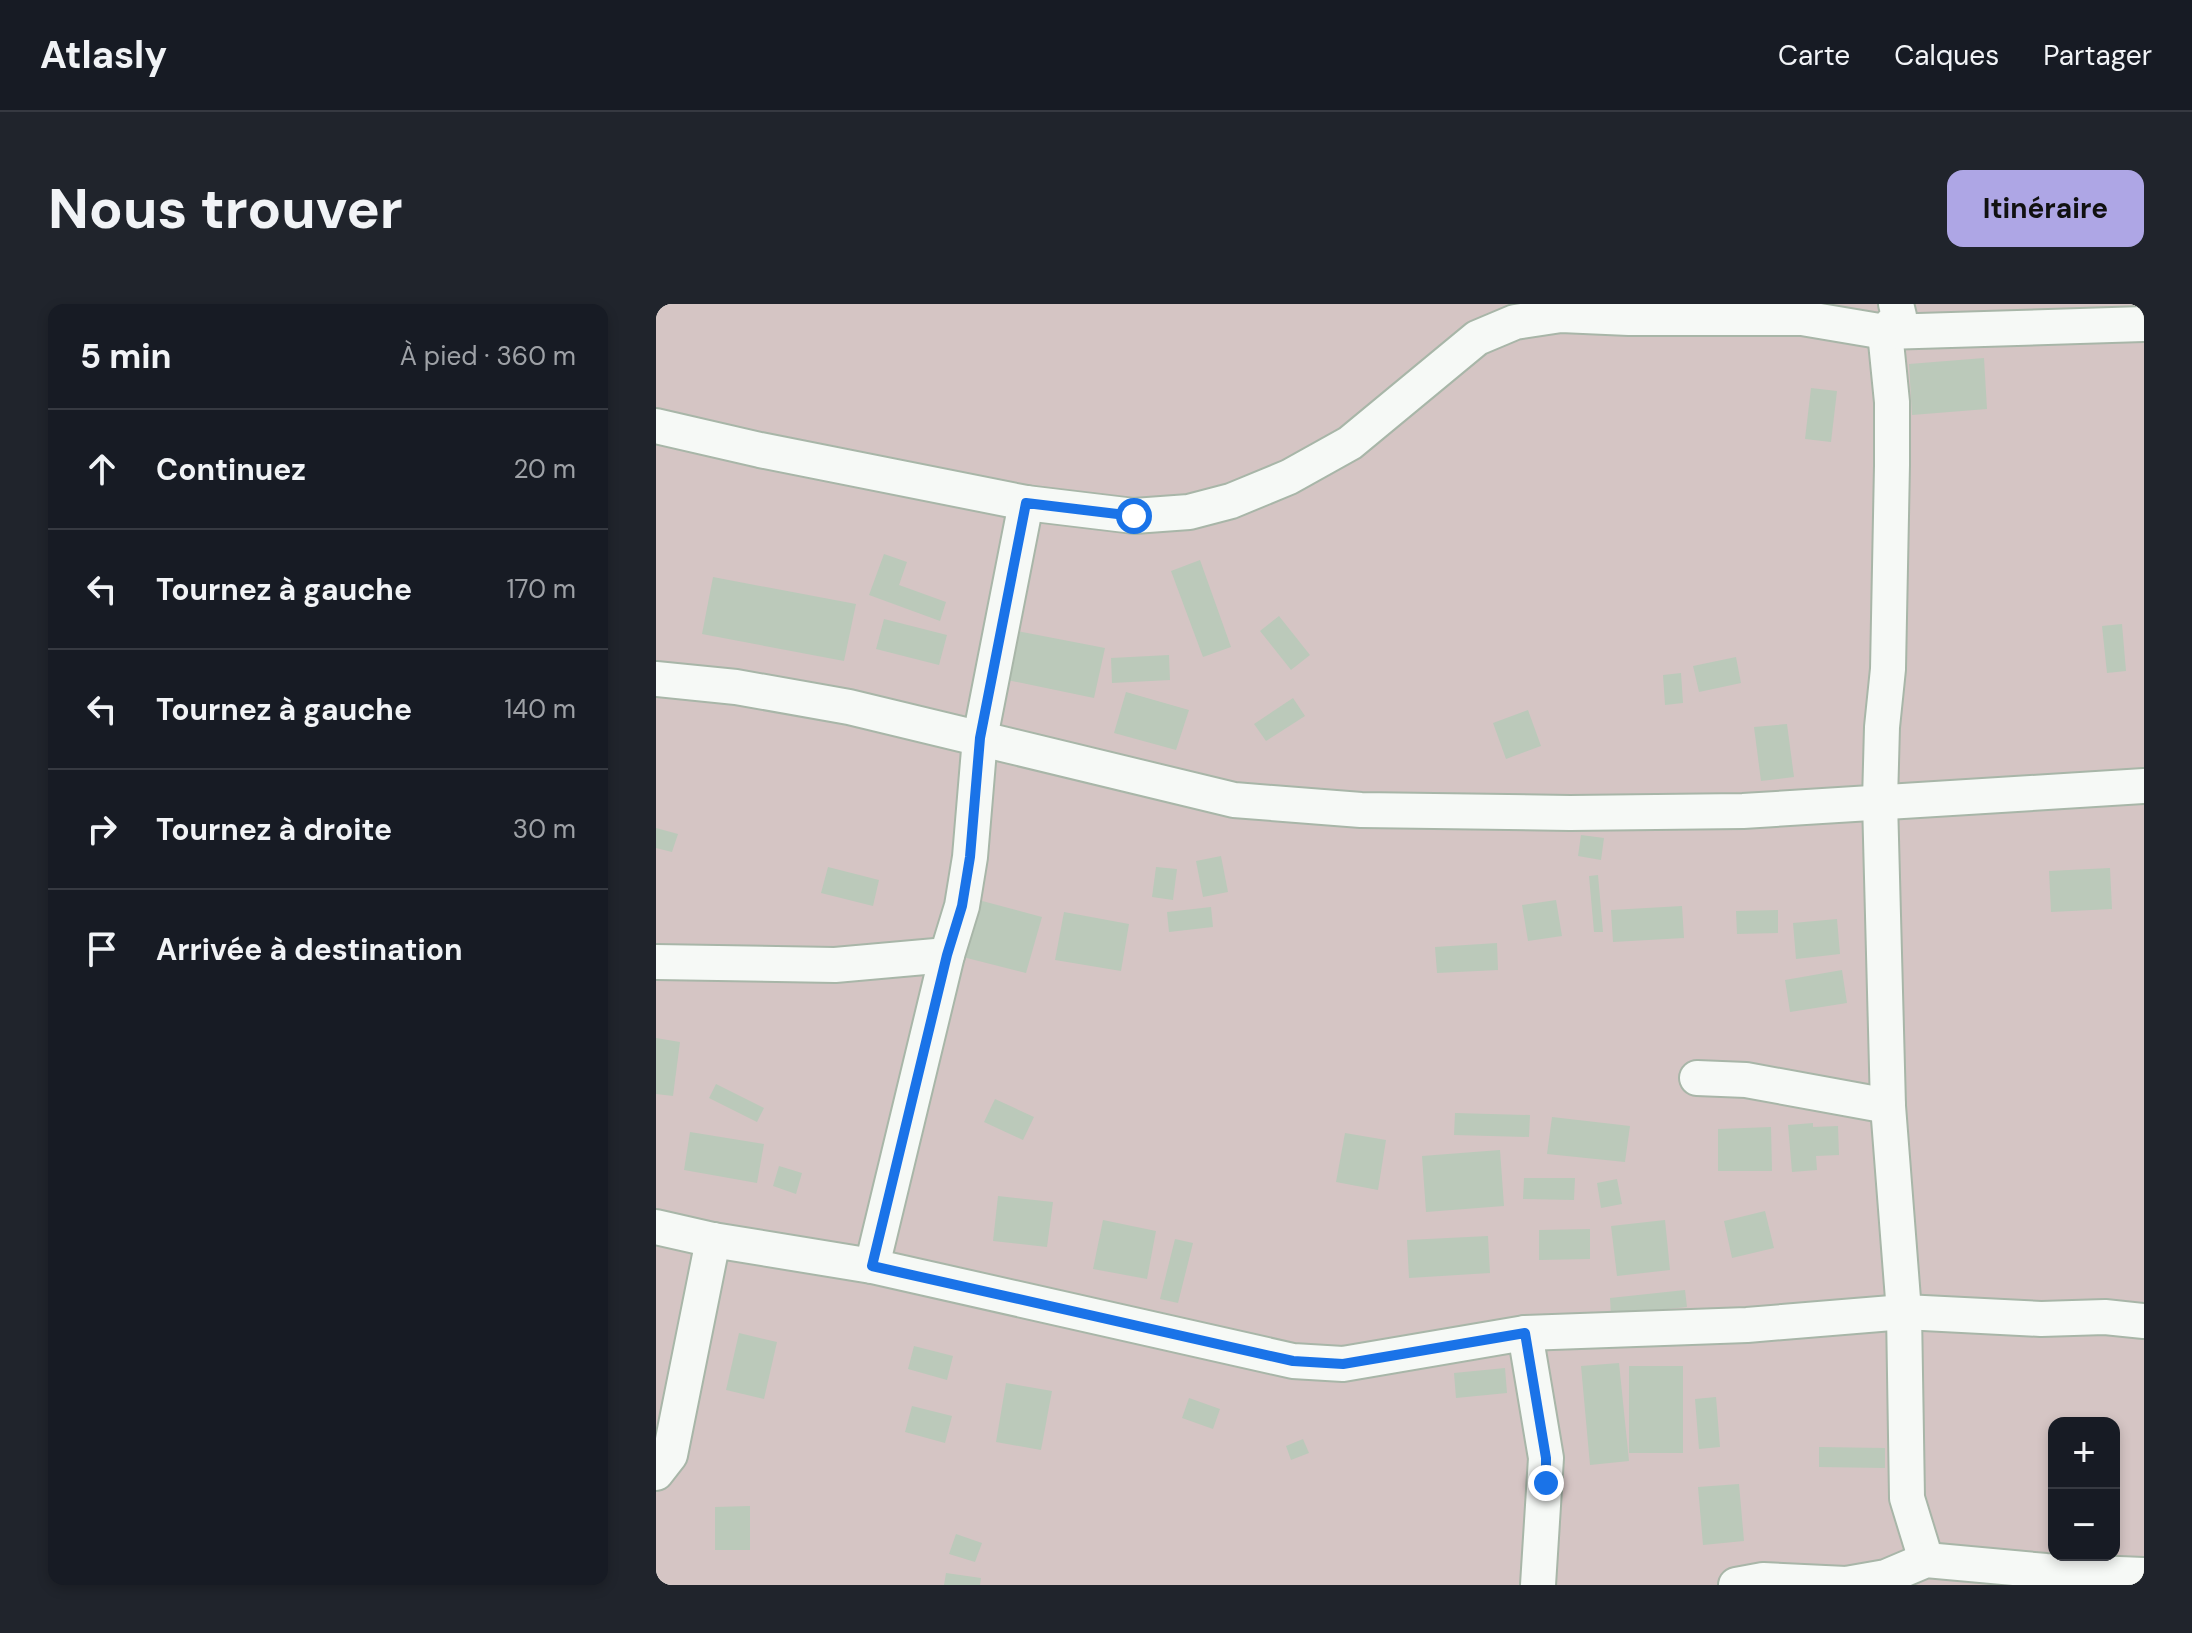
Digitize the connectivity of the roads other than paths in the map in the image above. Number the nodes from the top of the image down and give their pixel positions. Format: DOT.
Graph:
graph roads {
  1 [pos="1891,318"];
  2 [pos="2144,324"];
  3 [pos="656,426"];
  4 [pos="1026,503"];
  5 [pos="656,679"];
  6 [pos="980,738"];
  7 [pos="2144,786"];
  8 [pos="1880,801"];
  9 [pos="947,955"];
  10 [pos="656,962"];
  11 [pos="1697,1078"];
  12 [pos="1888,1106"];
  13 [pos="656,1227"];
  14 [pos="713,1240"];
  15 [pos="872,1266"];
  16 [pos="1904,1312"];
  17 [pos="2144,1321"];
  18 [pos="1525,1333"];
  19 [pos="656,1473"];
  20 [pos="1926,1560"];
  21 [pos="2144,1575"];
  22 [pos="1538,1585"];
  23 [pos="1736,1585"];
  1 -- 2 [label="street"];
  1 -- 4 [label="street"];
  1 -- 8 [label="street"];
  3 -- 4 [label="street"];
  4 -- 6 [label="street"];
  5 -- 6 [label="street"];
  6 -- 8 [label="street"];
  6 -- 9 [label="street"];
  7 -- 8 [label="street"];
  8 -- 12 [label="street"];
  9 -- 10 [label="street"];
  9 -- 15 [label="street"];
  11 -- 12 [label="street"];
  12 -- 16 [label="street"];
  13 -- 14 [label="street"];
  14 -- 15 [label="street"];
  14 -- 19 [label="street"];
  15 -- 18 [label="street"];
  16 -- 17 [label="street"];
  16 -- 18 [label="street"];
  16 -- 20 [label="street"];
  18 -- 22 [label="street"];
  20 -- 21 [label="street"];
  20 -- 23 [label="street"];
}
